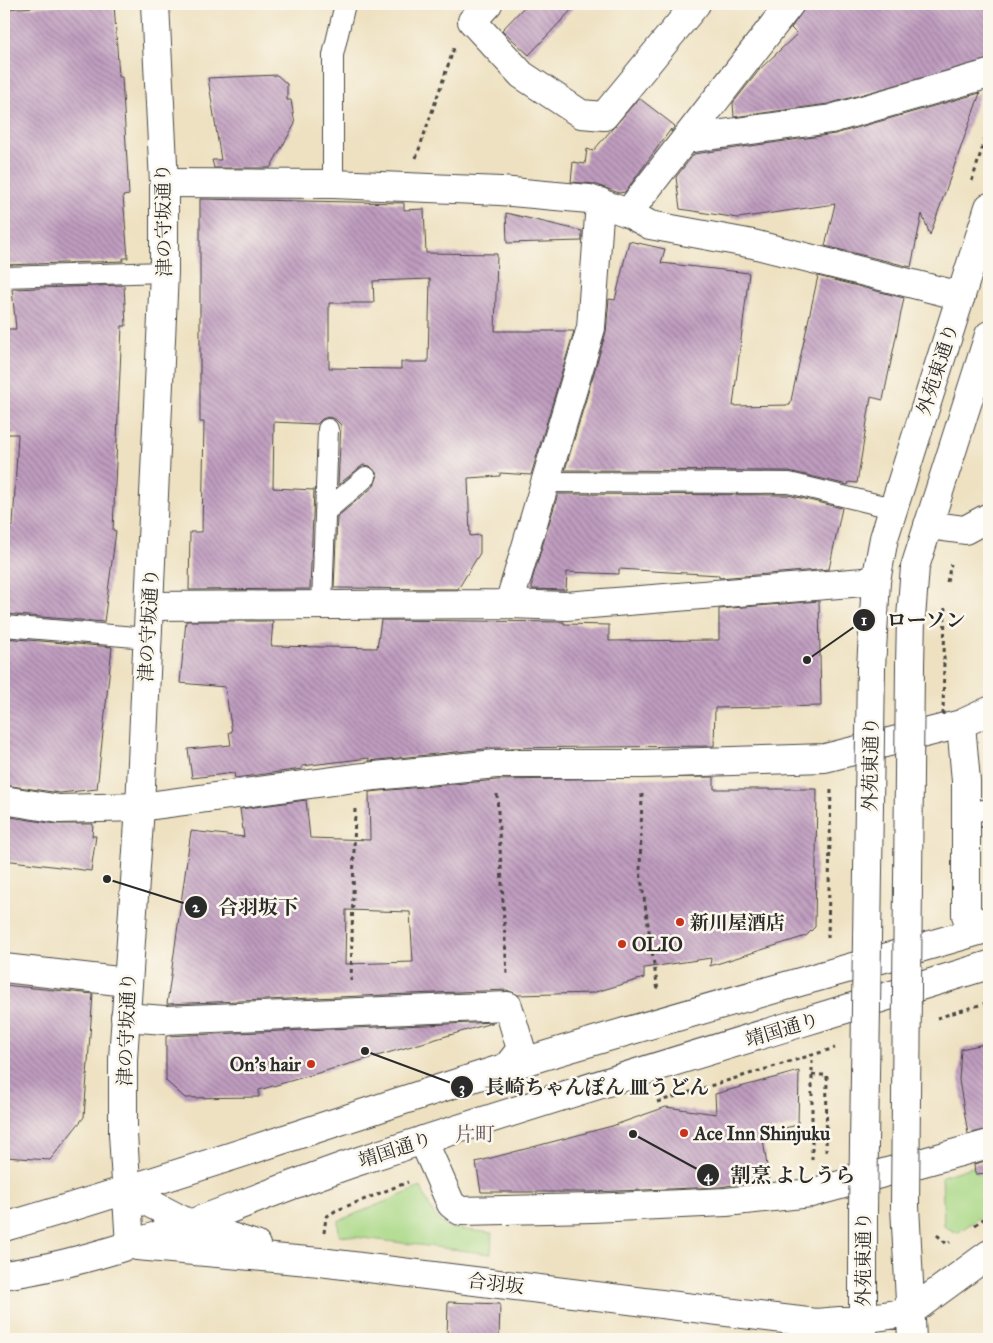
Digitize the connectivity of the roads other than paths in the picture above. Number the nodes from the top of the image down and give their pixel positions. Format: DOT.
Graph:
graph roads {
  1 [pos="155,4"];
  2 [pos="345,4"];
  3 [pos="696,4"];
  4 [pos="790,4"];
  5 [pos="478,10"];
  6 [pos="989,74"];
  7 [pos="686,139"];
  8 [pos="164,184"];
  9 [pos="333,184"];
  10 [pos="600,202"];
  11 [pos="989,207"];
  12 [pos="628,213"];
  13 [pos="164,272"];
  14 [pos="4,277"];
  15 [pos="961,296"];
  16 [pos="989,335"];
  17 [pos="328,429"];
  18 [pos="366,477"];
  19 [pos="547,482"];
  20 [pos="892,508"];
  21 [pos="325,512"];
  22 [pos="989,517"];
  23 [pos="928,525"];
  24 [pos="876,581"];
  25 [pos="509,604"];
  26 [pos="322,605"];
  27 [pos="149,606"];
  28 [pos="4,626"];
  29 [pos="147,638"];
  30 [pos="989,711"];
  31 [pos="961,724"];
  32 [pos="4,800"];
  33 [pos="140,807"];
  34 [pos="978,811"];
  35 [pos="989,928"];
  36 [pos="989,965"];
  37 [pos="4,968"];
  38 [pos="127,982"];
  39 [pos="125,1017"];
  40 [pos="507,1067"];
  41 [pos="423,1140"];
  42 [pos="989,1144"];
  43 [pos="322,1174"];
  44 [pos="126,1191"];
  45 [pos="188,1223"];
  46 [pos="4,1227"];
  47 [pos="248,1242"];
  48 [pos="130,1245"];
  49 [pos="322,1249"];
  50 [pos="989,1254"];
  51 [pos="4,1275"];
  52 [pos="910,1312"];
  53 [pos="863,1329"];
  54 [pos="912,1339"];
  1 -- 8 [label="street, 津の守坂通り"];
  2 -- 9 [label="lane"];
  3 -- 5 [label="street"];
  4 -- 7 [label="street"];
  6 -- 7 [label="street"];
  7 -- 12 [label="street"];
  8 -- 9 [label="street"];
  8 -- 13 [label="street, 津の守坂通り"];
  9 -- 10 [label="street"];
  10 -- 12 [label="street"];
  10 -- 19 [label="street"];
  11 -- 15 [label="street, 外苑東通り"];
  12 -- 15 [label="street"];
  13 -- 14 [label="lane"];
  13 -- 27 [label="street, 津の守坂通り"];
  15 -- 20 [label="street, 外苑東通り"];
  16 -- 23 [label="street, 外苑東通り"];
  17 -- 21 [label="lane"];
  18 -- 21 [label="lane"];
  19 -- 20 [label="lane"];
  19 -- 25 [label="street"];
  20 -- 24 [label="street, 外苑東通り"];
  21 -- 26 [label="lane"];
  22 -- 23 [label="street"];
  23 -- 52 [label="street, 外苑東通り, bridge"];
  24 -- 25 [label="street"];
  24 -- 53 [label="street, 外苑東通り, bridge"];
  25 -- 26 [label="street"];
  26 -- 27 [label="street"];
  27 -- 29 [label="street, 津の守坂通り"];
  28 -- 29 [label="lane"];
  29 -- 33 [label="street, 津の守坂通り"];
  30 -- 31 [label="street"];
  31 -- 33 [label="street"];
  31 -- 34 [label="street"];
  32 -- 33 [label="street"];
  33 -- 38 [label="street, 津の守坂通り"];
  34 -- 35 [label="street"];
  35 -- 40 [label="street"];
  36 -- 41 [label="street, 靖国通り"];
  37 -- 38 [label="street"];
  38 -- 39 [label="street, 津の守坂通り"];
  39 -- 40 [label="street"];
  39 -- 44 [label="street, 津の守坂通り"];
  40 -- 44 [label="street"];
  41 -- 42 [label="street"];
  41 -- 43 [label="street, 靖国通り"];
  43 -- 45 [label="street, 靖国通り"];
  43 -- 47 [label="street"];
  44 -- 45 [label="street"];
  44 -- 46 [label="street"];
  44 -- 48 [label="street, 津の守坂通り"];
  45 -- 47 [label="street"];
  45 -- 48 [label="street, 靖国通り"];
  47 -- 49 [label="street"];
  48 -- 49 [label="street, 合羽坂"];
  48 -- 51 [label="street, 靖国通り"];
  49 -- 53 [label="street, 合羽坂"];
  50 -- 52 [label="street"];
  52 -- 53 [label="street, 合羽坂"];
  52 -- 54 [label="street, 外苑東通り"];
}
